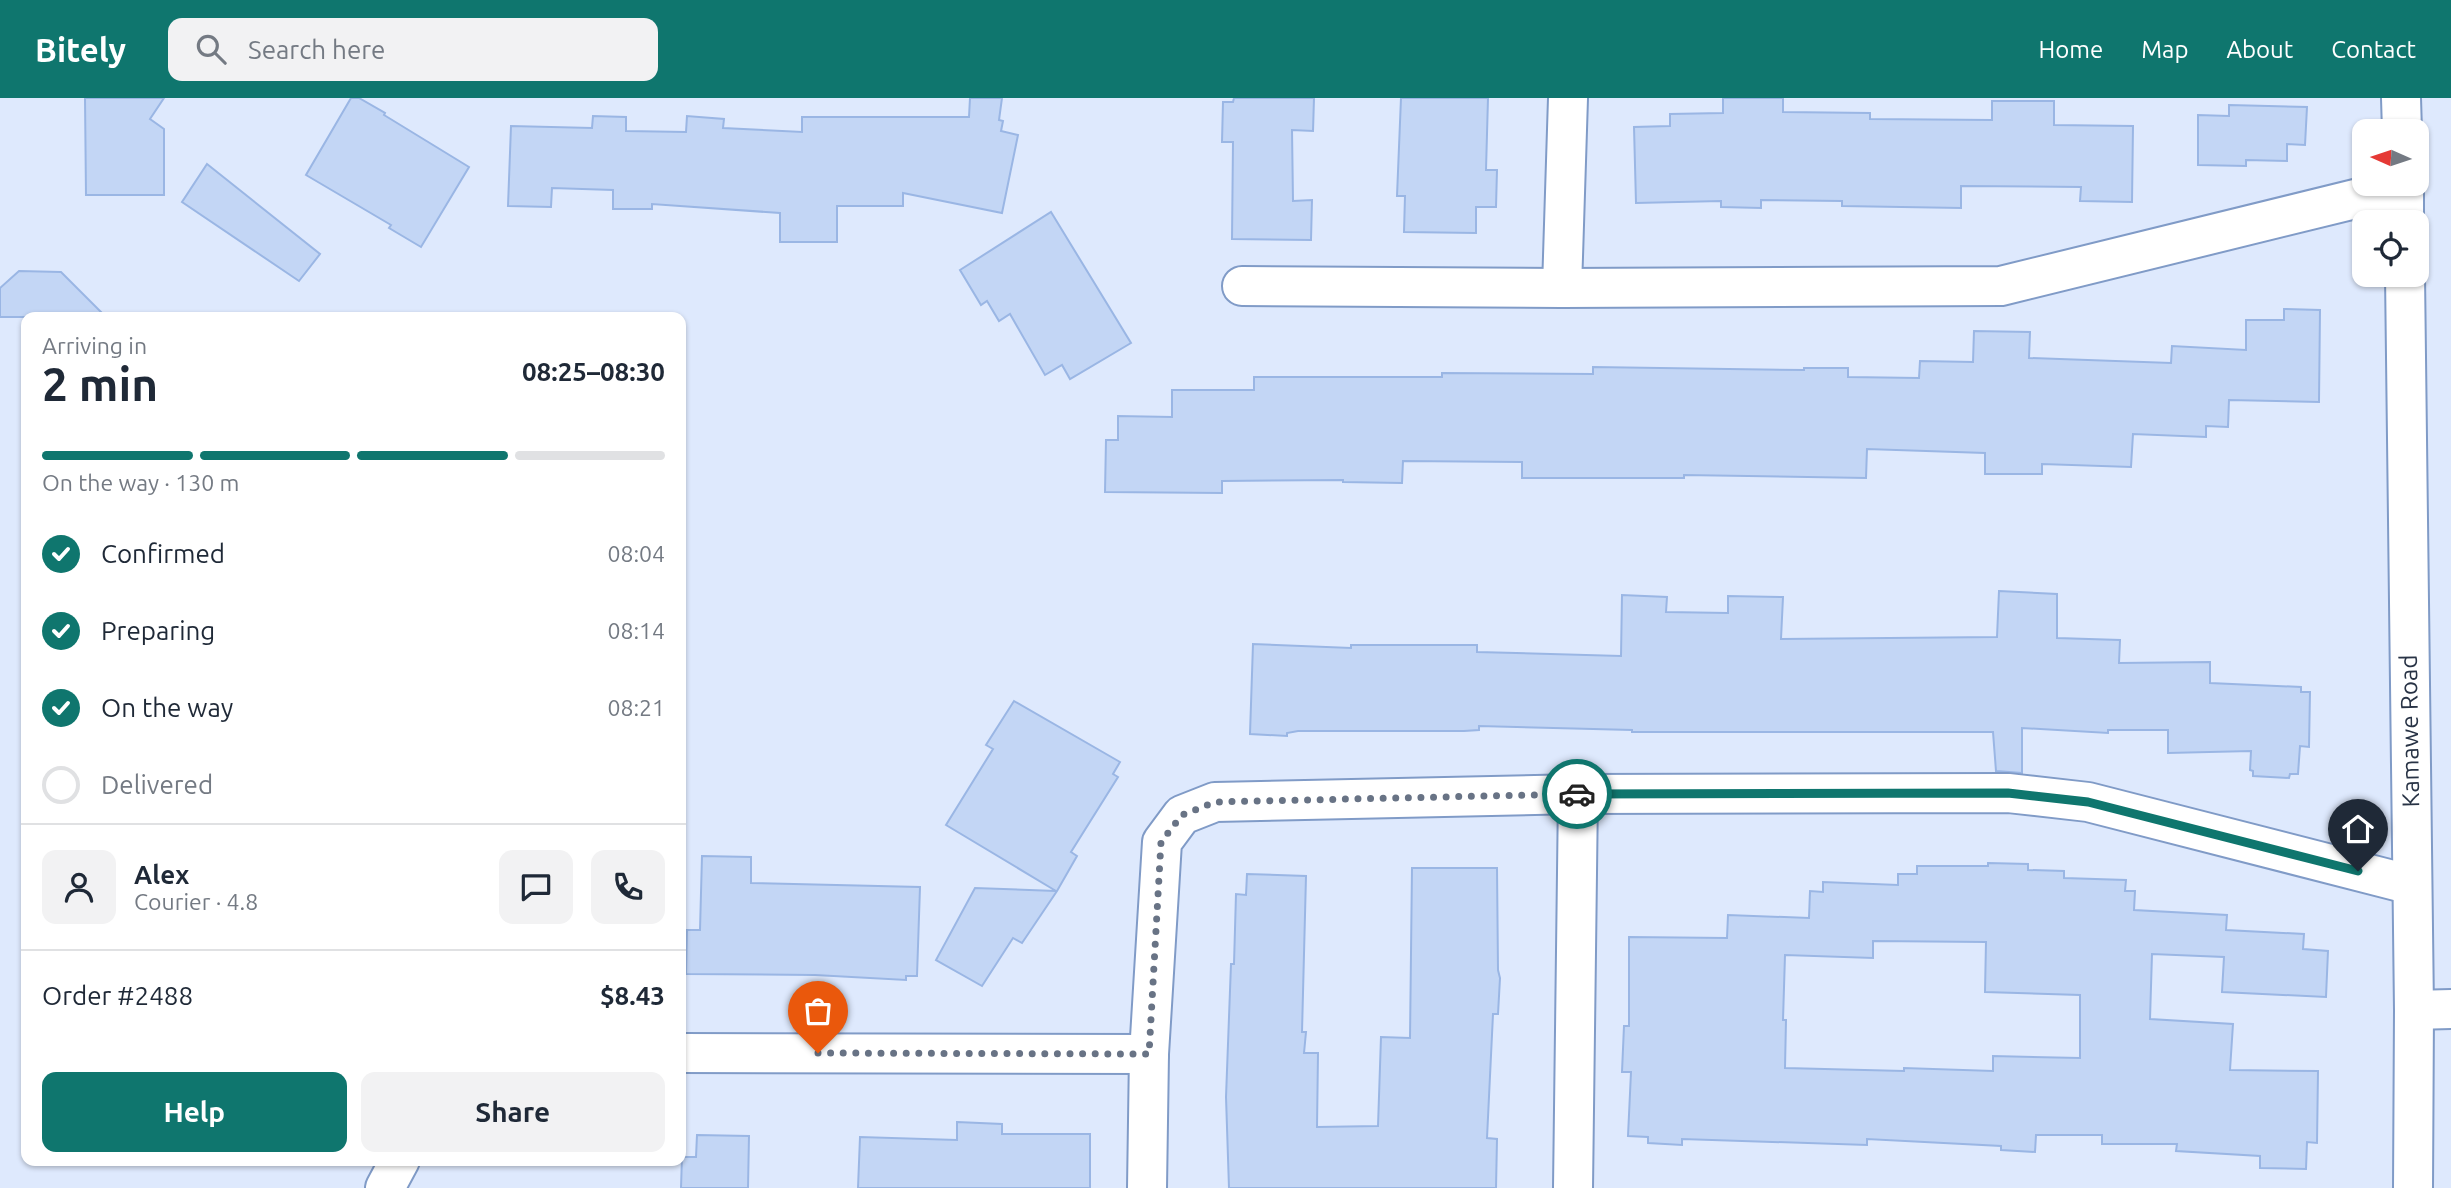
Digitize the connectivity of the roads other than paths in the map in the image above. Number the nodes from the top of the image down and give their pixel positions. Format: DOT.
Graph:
graph roads {
  1 [pos="1568,98"];
  2 [pos="2401,98"];
  3 [pos="2402,119"];
  4 [pos="2404,198"];
  5 [pos="1242,286"];
  6 [pos="2405,287"];
  7 [pos="1562,288"];
  8 [pos="1577,794"];
  9 [pos="2412,885"];
  10 [pos="2451,1009"];
  11 [pos="2414,1010"];
  12 [pos="686,1053"];
  13 [pos="1149,1054"];
  14 [pos="397,1166"];
  15 [pos="384,1188"];
  16 [pos="1147,1188"];
  17 [pos="1573,1188"];
  18 [pos="2413,1188"];
  1 -- 7 [label="street"];
  2 -- 3 [label="street"];
  4 -- 7 [label="street"];
  5 -- 7 [label="street"];
  6 -- 9 [label="street, Kamawe Road"];
  8 -- 9 [label="street"];
  8 -- 13 [label="street"];
  8 -- 17 [label="street"];
  9 -- 11 [label="street, Kamawe Road"];
  10 -- 11 [label="street"];
  11 -- 18 [label="street, Kamawe Road"];
  12 -- 13 [label="street"];
  13 -- 16 [label="street"];
  14 -- 15 [label="street"];
}
